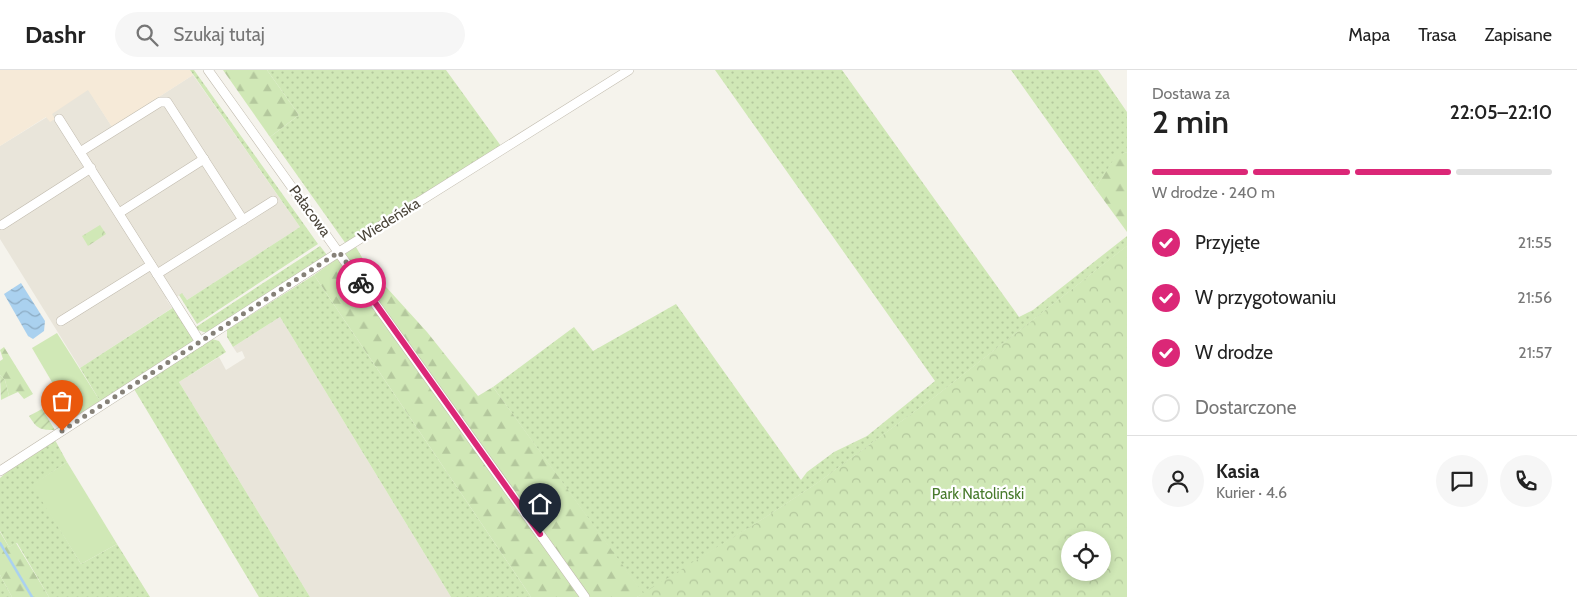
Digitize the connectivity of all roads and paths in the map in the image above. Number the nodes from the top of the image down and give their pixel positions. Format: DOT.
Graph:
graph roads {
  1 [pos="208,70"];
  2 [pos="629,70"];
  3 [pos="59,118"];
  4 [pos="80,152"];
  5 [pos="204,159"];
  6 [pos="91,168"];
  7 [pos="273,201"];
  8 [pos="119,213"];
  9 [pos="243,220"];
  10 [pos="2,224"];
  11 [pos="339,252"];
  12 [pos="151,265"];
  13 [pos="157,274"];
  14 [pos="61,321"];
  15 [pos="200,342"];
  16 [pos="0,471"];
  17 [pos="585,597"];
  1 -- 11 [label="street, Pałacowa"];
  2 -- 11 [label="street, Wiedeńska"];
  3 -- 4 [label="street"];
  4 -- 5 [label="street"];
  4 -- 6 [label="street"];
  5 -- 8 [label="street"];
  5 -- 9 [label="street"];
  6 -- 8 [label="street"];
  6 -- 10 [label="street"];
  7 -- 9 [label="street"];
  8 -- 12 [label="street"];
  9 -- 13 [label="street"];
  11 -- 15 [label="street, Wiedeńska"];
  11 -- 17 [label="street, Pałacowa"];
  12 -- 13 [label="street"];
  12 -- 14 [label="street"];
  13 -- 15 [label="street"];
  15 -- 16 [label="street, Wiedeńska"];
}
